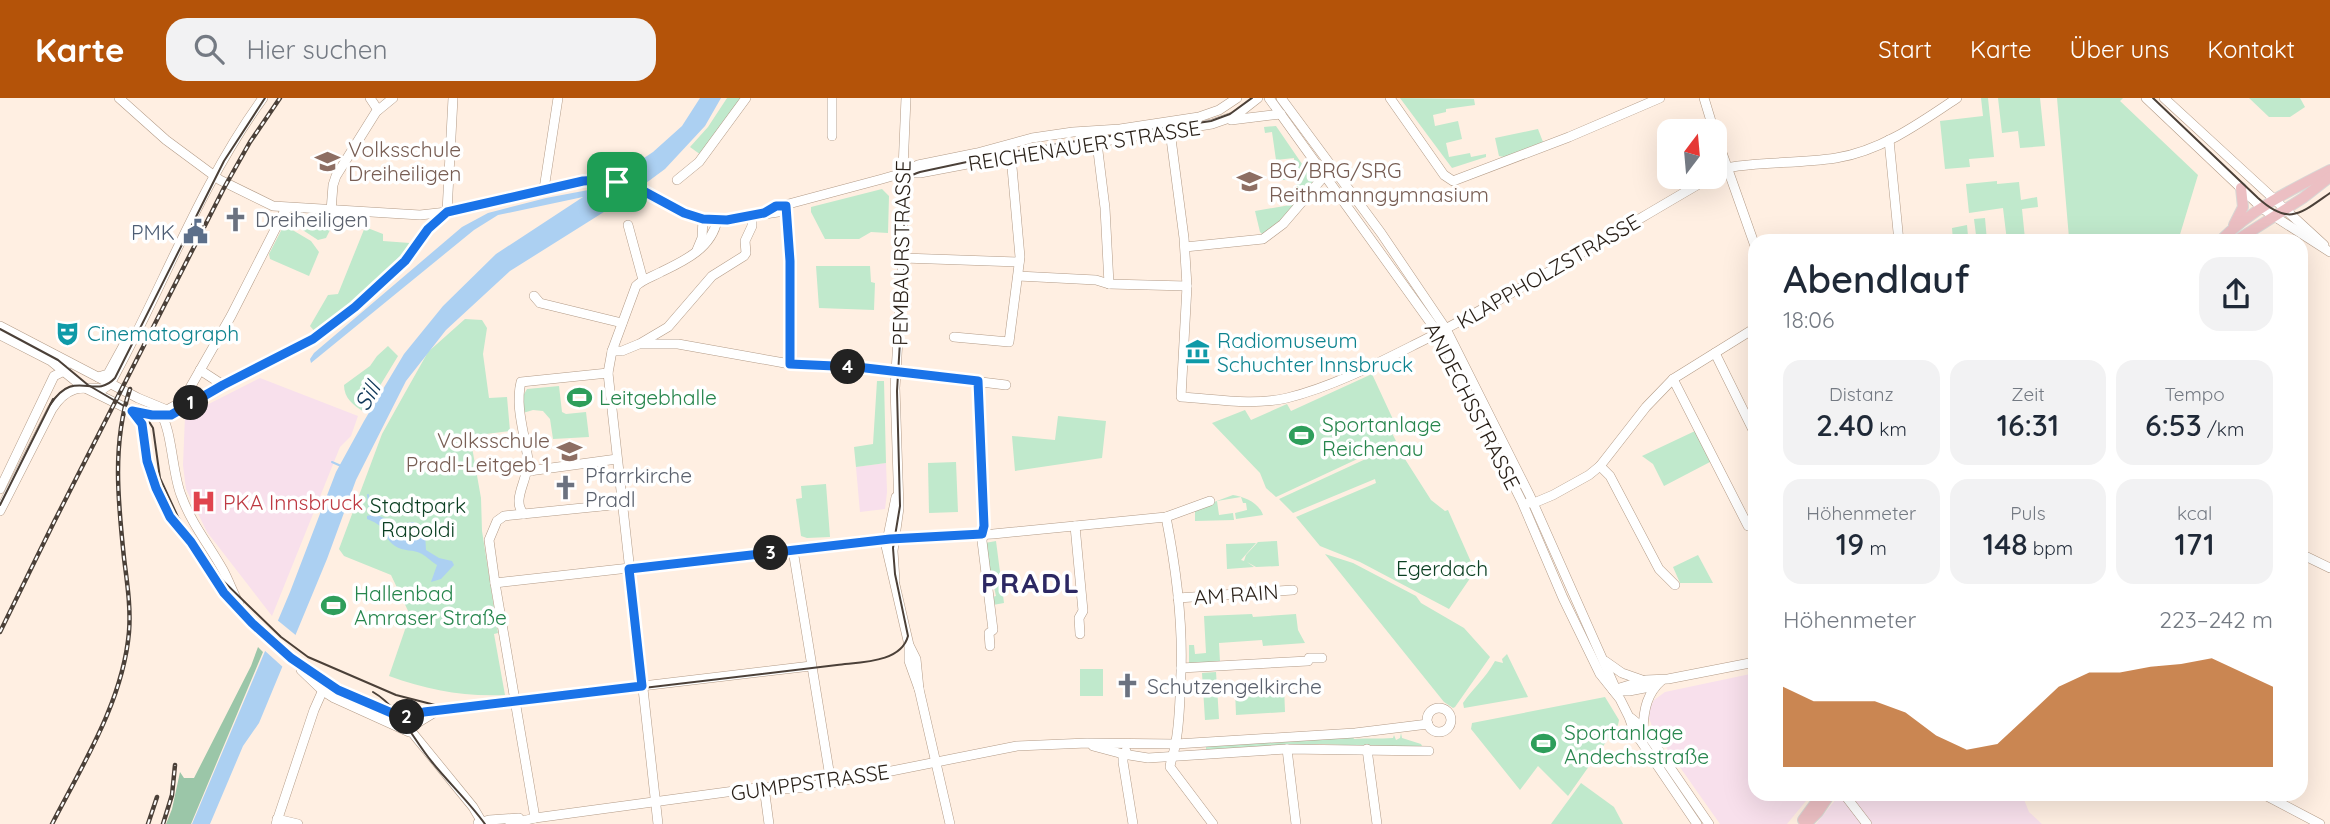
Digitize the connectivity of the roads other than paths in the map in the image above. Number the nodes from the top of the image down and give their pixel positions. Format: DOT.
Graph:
graph roads {
  1 [pos="119,98"];
  2 [pos="263,98"];
  3 [pos="370,98"];
  4 [pos="393,98"];
  5 [pos="453,98"];
  6 [pos="558,98"];
  7 [pos="746,98"];
  8 [pos="832,98"];
  9 [pos="906,98"];
  10 [pos="1237,98"];
  11 [pos="1258,98"];
  12 [pos="1269,98"];
  13 [pos="1281,98"];
  14 [pos="1390,98"];
  15 [pos="1660,98"];
  16 [pos="1704,98"];
  17 [pos="1956,98"];
  18 [pos="2146,98"];
  19 [pos="2164,98"];
  20 [pos="378,110"];
  21 [pos="1281,114"];
  22 [pos="1711,119"];
  23 [pos="1226,121"];
  24 [pos="1170,131"];
  25 [pos="1299,132"];
  26 [pos="832,136"];
  27 [pos="1889,140"];
  28 [pos="1097,143"];
  29 [pos="1011,156"];
  30 [pos="1727,168"];
  31 [pos="2330,170"];
  32 [pos="1727,171"];
  33 [pos="903,173"];
  34 [pos="1325,175"];
  35 [pos="215,176"];
  36 [pos="2330,177"];
  37 [pos="677,180"];
  38 [pos="2241,188"];
  39 [pos="544,189"];
  40 [pos="1690,189"];
  41 [pos="2292,190"];
  42 [pos="2266,191"];
  43 [pos="2276,201"];
  44 [pos="786,206"];
  45 [pos="286,208"];
  46 [pos="2263,209"];
  47 [pos="2286,209"];
  48 [pos="331,211"];
  49 [pos="447,212"];
  50 [pos="420,215"];
  51 [pos="752,216"];
  52 [pos="2274,217"];
  53 [pos="703,219"];
  54 [pos="717,220"];
  55 [pos="628,225"];
  56 [pos="428,229"];
  57 [pos="1750,234"];
  58 [pos="1898,234"];
  59 [pos="2230,234"];
  60 [pos="2233,234"];
  61 [pos="2238,234"];
  62 [pos="2301,234"];
  63 [pos="2308,238"];
  64 [pos="1185,247"];
  65 [pos="696,251"];
  66 [pos="2330,252"];
  67 [pos="904,258"];
  68 [pos="1019,262"];
  69 [pos="1018,275"];
  70 [pos="643,280"];
  71 [pos="1108,284"];
  72 [pos="1187,286"];
  73 [pos="534,296"];
  74 [pos="145,314"];
  75 [pos="622,323"];
  76 [pos="0,326"];
  77 [pos="668,327"];
  78 [pos="1442,331"];
  79 [pos="1748,332"];
  80 [pos="0,335"];
  81 [pos="954,337"];
  82 [pos="639,344"];
  83 [pos="678,344"];
  84 [pos="612,351"];
  85 [pos="1715,353"];
  86 [pos="51,361"];
  87 [pos="790,364"];
  88 [pos="64,370"];
  89 [pos="200,370"];
  90 [pos="897,372"];
  91 [pos="608,373"];
  92 [pos="92,375"];
  93 [pos="54,376"];
  94 [pos="1673,379"];
  95 [pos="978,381"];
  96 [pos="110,384"];
  97 [pos="223,385"];
  98 [pos="1006,385"];
  99 [pos="83,387"];
  100 [pos="132,411"];
  101 [pos="167,414"];
  102 [pos="1748,420"];
  103 [pos="617,459"];
  104 [pos="1600,466"];
  105 [pos="529,471"];
  106 [pos="0,489"];
  107 [pos="1210,501"];
  108 [pos="1522,502"];
  109 [pos="1534,503"];
  110 [pos="622,504"];
  111 [pos="0,511"];
  112 [pos="524,514"];
  113 [pos="1166,517"];
  114 [pos="1074,526"];
  115 [pos="1748,526"];
  116 [pos="982,534"];
  117 [pos="890,539"];
  118 [pos="793,550"];
  119 [pos="2308,557"];
  120 [pos="2330,568"];
  121 [pos="629,569"];
  122 [pos="495,583"];
  123 [pos="1675,585"];
  124 [pos="1293,590"];
  125 [pos="1178,598"];
  126 [pos="1577,598"];
  127 [pos="1566,603"];
  128 [pos="252,623"];
  129 [pos="1080,634"];
  130 [pos="990,646"];
  131 [pos="1322,657"];
  132 [pos="1604,660"];
  133 [pos="1748,664"];
  134 [pos="811,666"];
  135 [pos="1181,668"];
  136 [pos="1646,680"];
  137 [pos="1659,683"];
  138 [pos="642,686"];
  139 [pos="325,687"];
  140 [pos="1616,692"];
  141 [pos="516,702"];
  142 [pos="441,711"];
  143 [pos="392,713"];
  144 [pos="1629,717"];
  145 [pos="1428,724"];
  146 [pos="1643,728"];
  147 [pos="410,733"];
  148 [pos="1202,742"];
  149 [pos="1084,743"];
  150 [pos="1131,743"];
  151 [pos="1176,744"];
  152 [pos="1287,748"];
  153 [pos="1367,749"];
  154 [pos="1429,751"];
  155 [pos="1123,754"];
  156 [pos="1171,758"];
  157 [pos="936,762"];
  158 [pos="831,783"];
  159 [pos="764,787"];
  160 [pos="1818,801"];
  161 [pos="1825,801"];
  162 [pos="1849,801"];
  163 [pos="2276,801"];
  164 [pos="655,802"];
  165 [pos="535,818"];
  166 [pos="276,822"];
  167 [pos="484,823"];
  168 [pos="298,824"];
  169 [pos="510,824"];
  170 [pos="658,824"];
  171 [pos="769,824"];
  172 [pos="950,824"];
  173 [pos="1133,824"];
  174 [pos="1213,824"];
  175 [pos="1296,824"];
  176 [pos="1377,824"];
  177 [pos="1698,824"];
  178 [pos="1709,824"];
  179 [pos="1803,824"];
  180 [pos="1867,824"];
  181 [pos="2320,824"];
  1 -- 35 [label="street, REICHENAUER STRASSE"];
  2 -- 35 [label="street"];
  3 -- 20 [label="street"];
  4 -- 20 [label="street"];
  5 -- 49 [label="street"];
  6 -- 39 [label="street"];
  7 -- 37 [label="street"];
  8 -- 26 [label="street"];
  9 -- 33 [label="street, PEMBAURSTRASSE"];
  10 -- 33 [label="street, REICHENAUER STRASSE"];
  11 -- 23 [label="street, REICHENAUER STRASSE"];
  12 -- 21 [label="street, ANDECHSSTRASSE"];
  13 -- 25 [label="street, ANDECHSSTRASSE"];
  14 -- 15 [label="street"];
  16 -- 22 [label="street"];
  17 -- 27 [label="street"];
  18 -- 38 [label="street"];
  19 -- 42 [label="street"];
  20 -- 48 [label="street"];
  21 -- 23 [label="street"];
  21 -- 25 [label="street, ANDECHSSTRASSE"];
  23 -- 24 [label="street, REICHENAUER STRASSE"];
  24 -- 28 [label="street, REICHENAUER STRASSE"];
  24 -- 64 [label="street"];
  25 -- 34 [label="street, ANDECHSSTRASSE"];
  25 -- 78 [label="street, ANDECHSSTRASSE"];
  27 -- 30 [label="street"];
  27 -- 58 [label="street"];
  28 -- 29 [label="street, REICHENAUER STRASSE"];
  28 -- 71 [label="street"];
  29 -- 33 [label="street, REICHENAUER STRASSE"];
  29 -- 68 [label="street"];
  31 -- 41 [label="main road"];
  32 -- 57 [label="street"];
  33 -- 44 [label="street, REICHENAUER STRASSE"];
  33 -- 67 [label="street, PEMBAURSTRASSE"];
  34 -- 64 [label="street"];
  34 -- 78 [label="street, ANDECHSSTRASSE"];
  35 -- 45 [label="street, REICHENAUER STRASSE"];
  35 -- 74 [label="street"];
  36 -- 47 [label="main road"];
  38 -- 46 [label="street"];
  38 -- 59 [label="main road"];
  39 -- 49 [label="street, REICHENAUER STRASSE"];
  39 -- 53 [label="street, REICHENAUER STRASSE"];
  40 -- 78 [label="street, KLAPPHOLZSTRASSE"];
  41 -- 42 [label="street"];
  41 -- 43 [label="main road"];
  42 -- 43 [label="street"];
  43 -- 46 [label="main road"];
  43 -- 47 [label="street"];
  44 -- 51 [label="street, REICHENAUER STRASSE"];
  44 -- 87 [label="street"];
  45 -- 48 [label="street, REICHENAUER STRASSE"];
  45 -- 89 [label="street"];
  46 -- 52 [label="street"];
  46 -- 60 [label="main road"];
  47 -- 52 [label="main road"];
  47 -- 66 [label="street"];
  48 -- 50 [label="street, REICHENAUER STRASSE"];
  49 -- 50 [label="street, REICHENAUER STRASSE"];
  49 -- 56 [label="street"];
  50 -- 56 [label="street"];
  51 -- 54 [label="street, REICHENAUER STRASSE"];
  51 -- 77 [label="street"];
  52 -- 61 [label="main road"];
  52 -- 62 [label="street"];
  53 -- 54 [label="street, REICHENAUER STRASSE"];
  53 -- 65 [label="street"];
  54 -- 65 [label="street"];
  55 -- 70 [label="street"];
  56 -- 97 [label="street"];
  63 -- 66 [label="street"];
  64 -- 72 [label="street"];
  65 -- 70 [label="street"];
  67 -- 68 [label="street"];
  67 -- 90 [label="street, PEMBAURSTRASSE"];
  68 -- 69 [label="street"];
  69 -- 71 [label="street"];
  69 -- 81 [label="street"];
  70 -- 75 [label="street"];
  71 -- 72 [label="street"];
  72 -- 78 [label="street, KLAPPHOLZSTRASSE"];
  73 -- 75 [label="street"];
  74 -- 92 [label="street"];
  74 -- 96 [label="street"];
  75 -- 84 [label="street"];
  76 -- 92 [label="street"];
  77 -- 82 [label="street"];
  77 -- 83 [label="street"];
  78 -- 108 [label="street, ANDECHSSTRASSE"];
  78 -- 109 [label="street, ANDECHSSTRASSE"];
  79 -- 85 [label="street"];
  80 -- 86 [label="street"];
  82 -- 83 [label="street"];
  82 -- 84 [label="street"];
  83 -- 87 [label="street"];
  84 -- 91 [label="street"];
  85 -- 94 [label="street"];
  85 -- 102 [label="street"];
  86 -- 88 [label="street"];
  86 -- 93 [label="street"];
  87 -- 90 [label="street"];
  88 -- 92 [label="street"];
  88 -- 93 [label="street"];
  88 -- 99 [label="street"];
  89 -- 97 [label="street"];
  89 -- 101 [label="street"];
  90 -- 95 [label="street"];
  90 -- 117 [label="street, PEMBAURSTRASSE"];
  91 -- 103 [label="street"];
  91 -- 105 [label="street"];
  92 -- 96 [label="street"];
  93 -- 106 [label="street"];
  94 -- 104 [label="street"];
  94 -- 115 [label="street"];
  95 -- 98 [label="street"];
  95 -- 116 [label="street"];
  96 -- 99 [label="street"];
  96 -- 101 [label="street"];
  97 -- 101 [label="street"];
  99 -- 100 [label="street"];
  99 -- 111 [label="street"];
  100 -- 101 [label="street"];
  100 -- 128 [label="street"];
  101 -- 128 [label="street"];
  103 -- 105 [label="street"];
  103 -- 110 [label="street"];
  104 -- 109 [label="street"];
  104 -- 123 [label="street"];
  105 -- 112 [label="street"];
  107 -- 113 [label="street"];
  108 -- 109 [label="street"];
  108 -- 127 [label="street, ANDECHSSTRASSE"];
  109 -- 126 [label="street, ANDECHSSTRASSE"];
  110 -- 112 [label="street"];
  110 -- 121 [label="street"];
  112 -- 122 [label="street"];
  113 -- 114 [label="street"];
  113 -- 125 [label="street"];
  114 -- 116 [label="street"];
  114 -- 129 [label="street"];
  116 -- 117 [label="street"];
  116 -- 130 [label="street"];
  117 -- 118 [label="street"];
  117 -- 157 [label="street, PEMBAURSTRASSE"];
  118 -- 121 [label="street"];
  118 -- 134 [label="street"];
  119 -- 120 [label="street"];
  121 -- 122 [label="street"];
  121 -- 138 [label="street"];
  122 -- 141 [label="street"];
  124 -- 125 [label="street, AM RAIN"];
  125 -- 135 [label="street"];
  126 -- 127 [label="street"];
  126 -- 132 [label="street, ANDECHSSTRASSE"];
  127 -- 140 [label="street, ANDECHSSTRASSE"];
  128 -- 139 [label="street"];
  131 -- 135 [label="street"];
  132 -- 136 [label="street"];
  132 -- 140 [label="street, ANDECHSSTRASSE"];
  133 -- 137 [label="street"];
  134 -- 138 [label="street"];
  134 -- 158 [label="street"];
  135 -- 151 [label="street"];
  136 -- 137 [label="street"];
  136 -- 140 [label="street"];
  137 -- 140 [label="street"];
  137 -- 146 [label="street"];
  138 -- 141 [label="street"];
  138 -- 164 [label="street"];
  139 -- 143 [label="street"];
  139 -- 147 [label="street"];
  139 -- 166 [label="street"];
  140 -- 144 [label="street, ANDECHSSTRASSE"];
  141 -- 142 [label="street"];
  141 -- 165 [label="street"];
  142 -- 143 [label="street"];
  142 -- 147 [label="street"];
  143 -- 147 [label="street"];
  144 -- 146 [label="street, ANDECHSSTRASSE"];
  144 -- 177 [label="street, ANDECHSSTRASSE"];
  145 -- 148 [label="street, GUMPPSTRASSE"];
  146 -- 178 [label="street, ANDECHSSTRASSE"];
  147 -- 167 [label="street"];
  148 -- 151 [label="street, GUMPPSTRASSE"];
  148 -- 156 [label="street, GUMPPSTRASSE"];
  149 -- 150 [label="street, GUMPPSTRASSE"];
  149 -- 155 [label="street, GUMPPSTRASSE"];
  149 -- 157 [label="street, GUMPPSTRASSE"];
  150 -- 151 [label="street, GUMPPSTRASSE"];
  150 -- 155 [label="street"];
  151 -- 156 [label="street"];
  152 -- 153 [label="street, GUMPPSTRASSE"];
  152 -- 156 [label="street, GUMPPSTRASSE"];
  152 -- 175 [label="street"];
  153 -- 154 [label="street, GUMPPSTRASSE"];
  153 -- 176 [label="street"];
  155 -- 156 [label="street, GUMPPSTRASSE"];
  155 -- 173 [label="street"];
  156 -- 174 [label="street"];
  157 -- 158 [label="street, GUMPPSTRASSE"];
  157 -- 172 [label="street, PEMBAURSTRASSE"];
  158 -- 159 [label="street, GUMPPSTRASSE"];
  159 -- 164 [label="street, GUMPPSTRASSE"];
  159 -- 171 [label="street"];
  160 -- 179 [label="main road"];
  161 -- 179 [label="main road"];
  162 -- 180 [label="street"];
  163 -- 181 [label="street"];
  164 -- 165 [label="street, GUMPPSTRASSE"];
  164 -- 170 [label="street"];
  165 -- 167 [label="street, GUMPPSTRASSE"];
  165 -- 169 [label="street, GUMPPSTRASSE"];
  166 -- 168 [label="street"];
}
